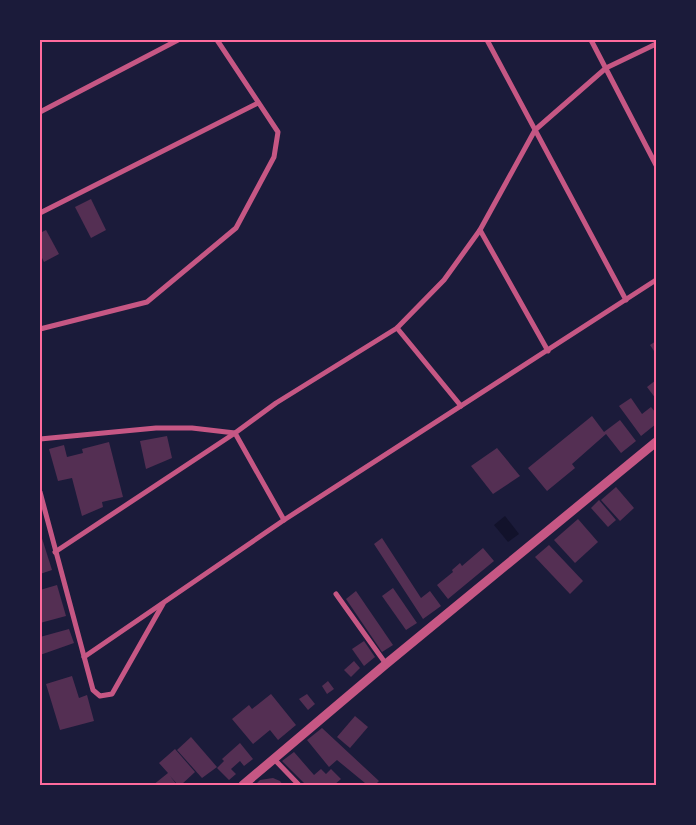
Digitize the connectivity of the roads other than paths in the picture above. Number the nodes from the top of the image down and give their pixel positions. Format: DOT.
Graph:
graph roads {
  1 [pos="178,40"];
  2 [pos="217,40"];
  3 [pos="487,40"];
  4 [pos="591,40"];
  5 [pos="656,44"];
  6 [pos="606,68"];
  7 [pos="258,103"];
  8 [pos="40,112"];
  9 [pos="535,130"];
  10 [pos="656,165"];
  11 [pos="40,213"];
  12 [pos="480,230"];
  13 [pos="656,280"];
  14 [pos="626,300"];
  15 [pos="398,328"];
  16 [pos="40,329"];
  17 [pos="548,351"];
  18 [pos="461,406"];
  19 [pos="235,433"];
  20 [pos="40,439"];
  21 [pos="656,442"];
  22 [pos="40,492"];
  23 [pos="284,520"];
  24 [pos="55,552"];
  25 [pos="336,594"];
  26 [pos="165,602"];
  27 [pos="84,657"];
  28 [pos="386,664"];
  29 [pos="274,759"];
  30 [pos="243,785"];
  31 [pos="299,785"];
  1 -- 8 [label="street"];
  2 -- 7 [label="street"];
  3 -- 9 [label="street"];
  4 -- 6 [label="street"];
  5 -- 6 [label="street"];
  6 -- 9 [label="street"];
  6 -- 10 [label="street"];
  7 -- 11 [label="street"];
  7 -- 16 [label="street"];
  9 -- 12 [label="street"];
  9 -- 14 [label="street"];
  12 -- 15 [label="street"];
  12 -- 17 [label="street"];
  13 -- 14 [label="street"];
  14 -- 17 [label="street"];
  15 -- 18 [label="street"];
  15 -- 19 [label="street"];
  17 -- 18 [label="street"];
  18 -- 23 [label="street"];
  19 -- 20 [label="street"];
  19 -- 23 [label="street"];
  19 -- 24 [label="street"];
  21 -- 28 [label="street"];
  22 -- 24 [label="street"];
  23 -- 26 [label="street"];
  24 -- 27 [label="street"];
  25 -- 28 [label="street"];
  26 -- 27 [label="street"];
  26 -- 27 [label="street"];
  28 -- 29 [label="street"];
  29 -- 30 [label="street"];
  29 -- 31 [label="street"];
}
